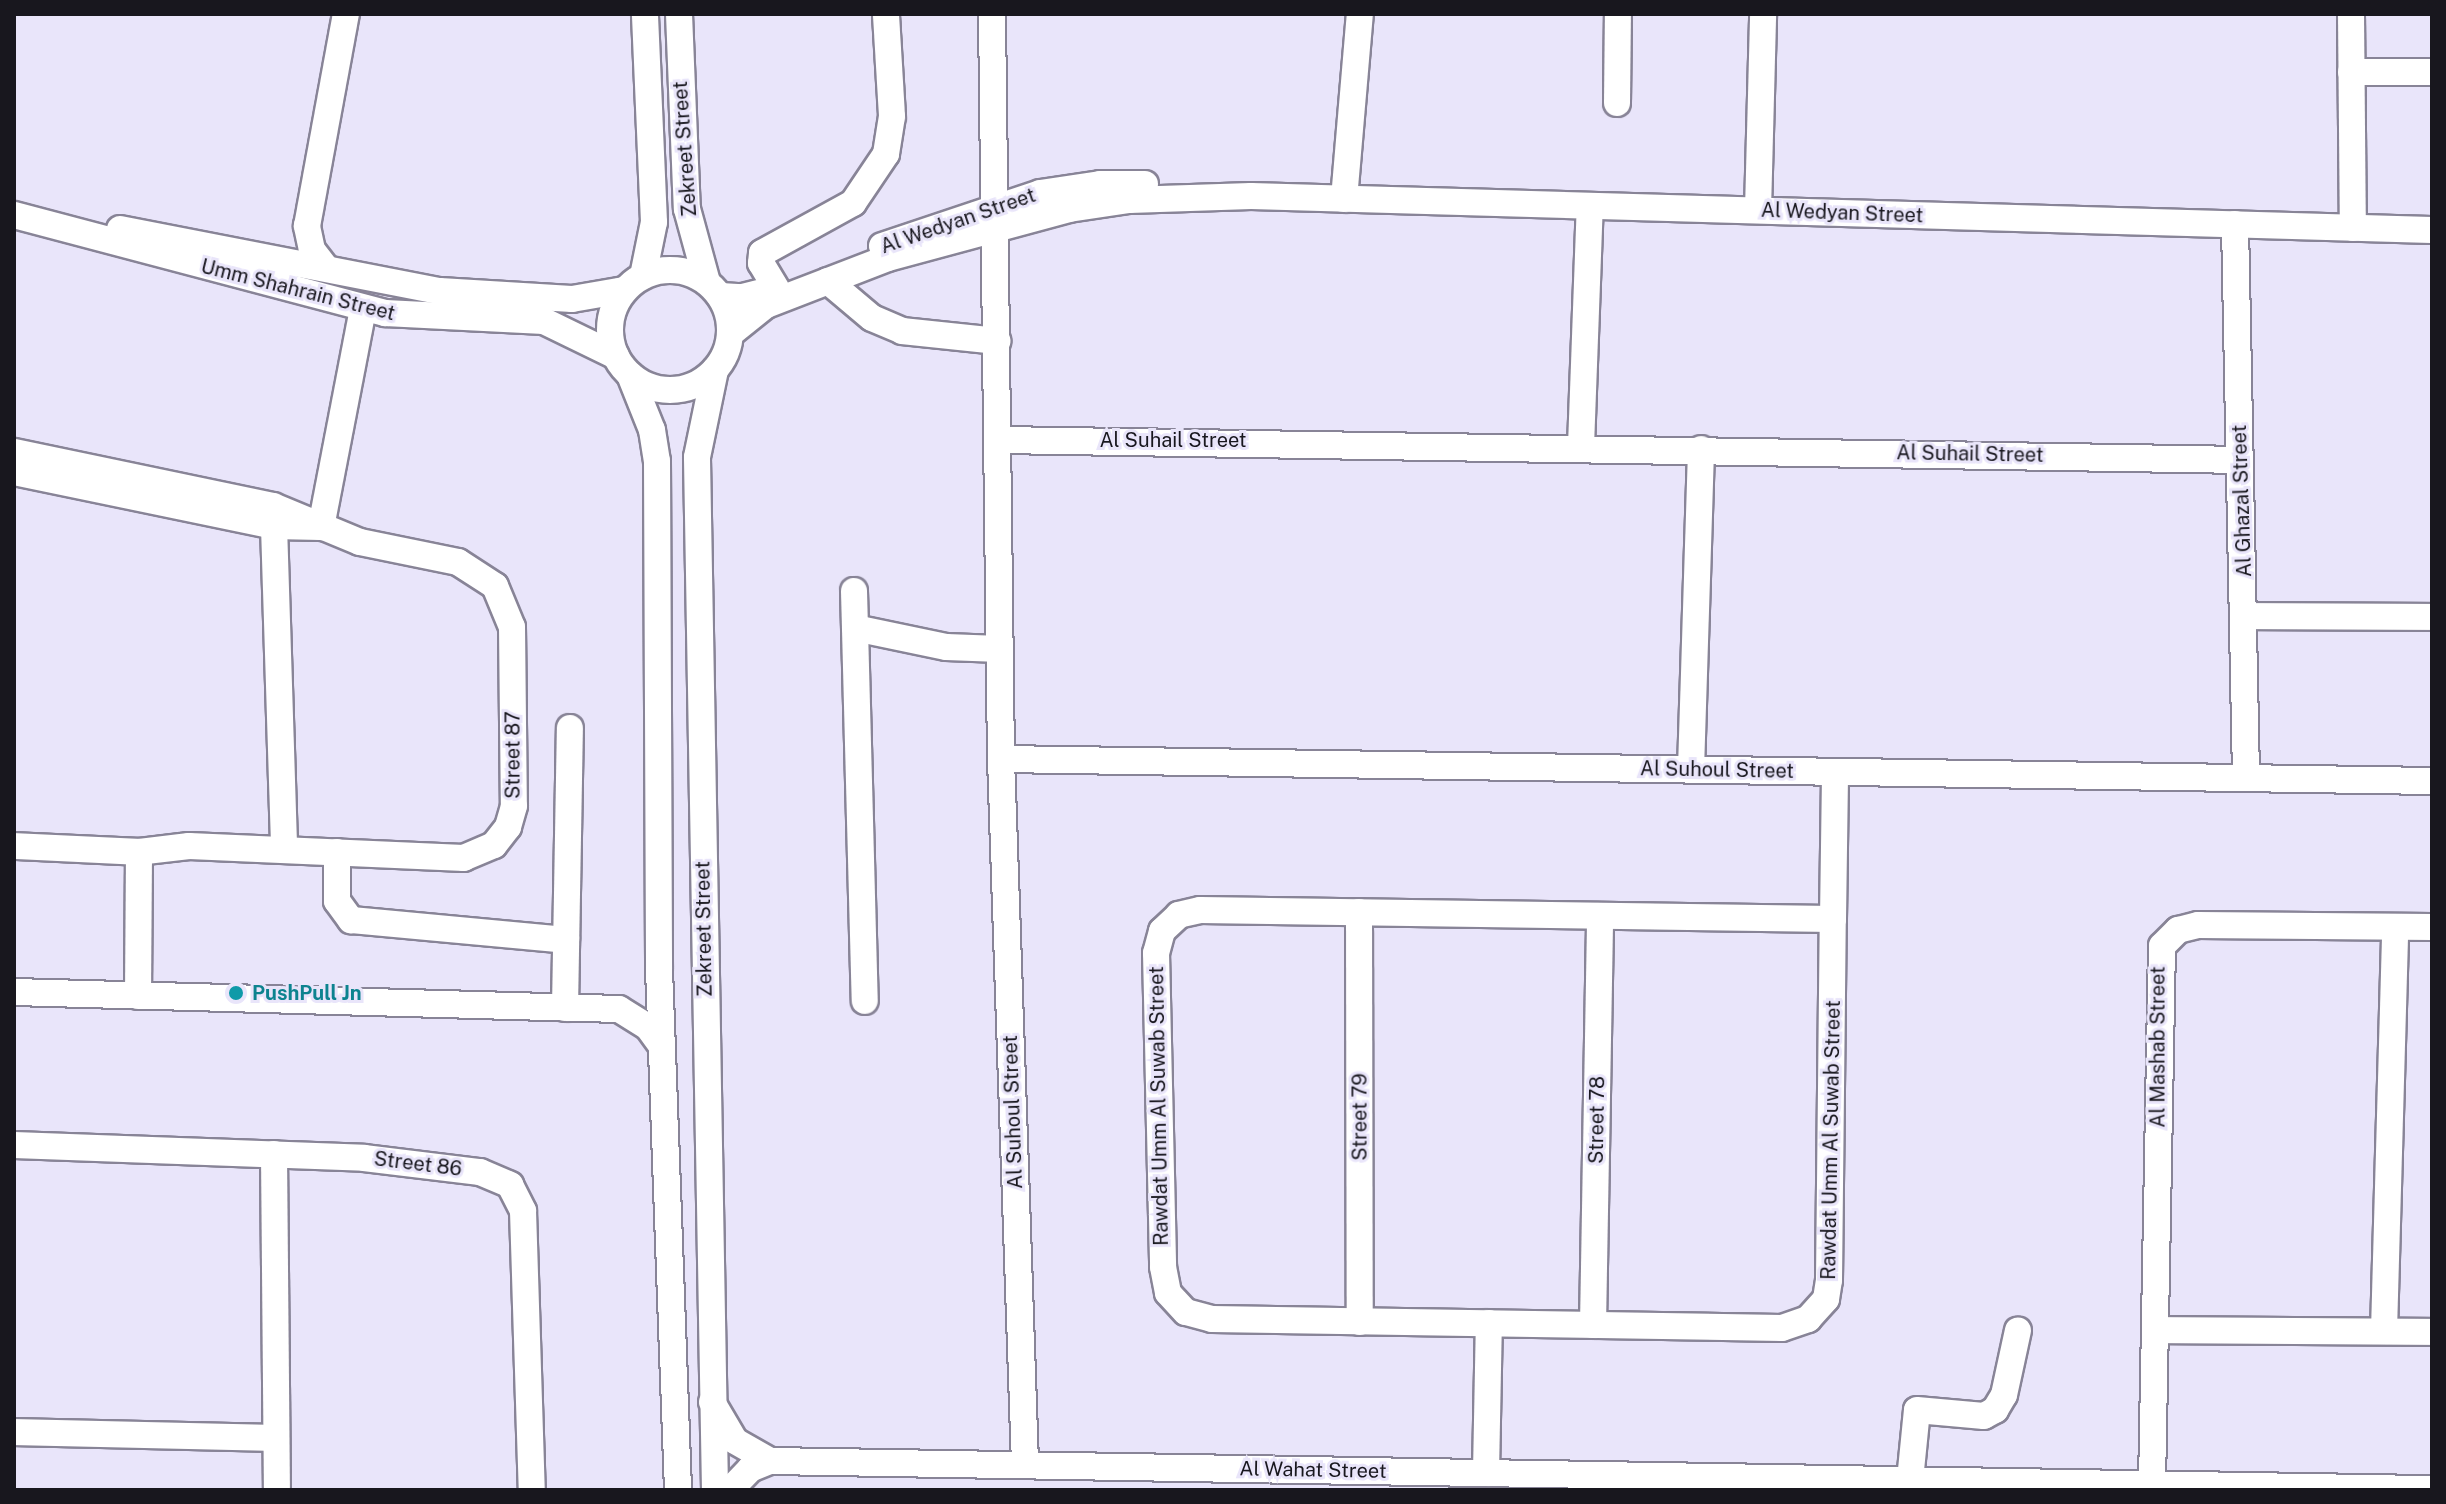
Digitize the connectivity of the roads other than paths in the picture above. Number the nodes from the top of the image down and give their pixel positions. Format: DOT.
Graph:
graph roads {
  1 [pos="346,14"];
  2 [pos="645,14"];
  3 [pos="679,14"];
  4 [pos="886,14"];
  5 [pos="992,14"];
  6 [pos="1360,14"];
  7 [pos="1618,14"];
  8 [pos="1763,14"];
  9 [pos="2351,14"];
  10 [pos="2351,72"];
  11 [pos="2432,72"];
  12 [pos="1617,103"];
  13 [pos="1251,196"];
  14 [pos="1344,199"];
  15 [pos="996,205"];
  16 [pos="1590,206"];
  17 [pos="1758,210"];
  18 [pos="20,216"];
  19 [pos="2235,224"];
  20 [pos="307,226"];
  21 [pos="2353,228"];
  22 [pos="2432,230"];
  23 [pos="996,231"];
  24 [pos="273,258"];
  25 [pos="326,268"];
  26 [pos="828,281"];
  27 [pos="634,283"];
  28 [pos="776,288"];
  29 [pos="713,289"];
  30 [pos="498,306"];
  31 [pos="363,308"];
  32 [pos="730,334"];
  33 [pos="997,341"];
  34 [pos="623,365"];
  35 [pos="715,370"];
  36 [pos="999,440"];
  37 [pos="1581,446"];
  38 [pos="1701,449"];
  39 [pos="14,452"];
  40 [pos="2240,460"];
  41 [pos="14,472"];
  42 [pos="274,526"];
  43 [pos="321,527"];
  44 [pos="854,591"];
  45 [pos="2245,616"];
  46 [pos="2432,617"];
  47 [pos="855,628"];
  48 [pos="1000,649"];
  49 [pos="570,728"];
  50 [pos="1001,759"];
  51 [pos="1691,769"];
  52 [pos="1835,772"];
  53 [pos="2246,778"];
  54 [pos="2432,781"];
  55 [pos="14,846"];
  56 [pos="284,850"];
  57 [pos="139,852"];
  58 [pos="337,852"];
  59 [pos="1359,912"];
  60 [pos="1600,916"];
  61 [pos="1833,919"];
  62 [pos="2395,927"];
  63 [pos="2432,927"];
  64 [pos="566,940"];
  65 [pos="659,969"];
  66 [pos="14,992"];
  67 [pos="138,996"];
  68 [pos="865,1001"];
  69 [pos="565,1008"];
  70 [pos="619,1009"];
  71 [pos="661,1045"];
  72 [pos="14,1145"];
  73 [pos="274,1154"];
  74 [pos="1360,1322"];
  75 [pos="1489,1323"];
  76 [pos="1593,1325"];
  77 [pos="2018,1330"];
  78 [pos="2157,1330"];
  79 [pos="2384,1331"];
  80 [pos="2432,1332"];
  81 [pos="712,1402"];
  82 [pos="14,1432"];
  83 [pos="275,1438"];
  84 [pos="770,1461"];
  85 [pos="1025,1465"];
  86 [pos="1486,1473"];
  87 [pos="1362,1480"];
  88 [pos="1910,1480"];
  89 [pos="2152,1485"];
  90 [pos="2017,1486"];
  91 [pos="2249,1488"];
  92 [pos="2432,1489"];
  93 [pos="277,1490"];
  94 [pos="532,1490"];
  95 [pos="678,1490"];
  96 [pos="715,1490"];
  97 [pos="730,1490"];
  98 [pos="2422,1490"];
  1 -- 20 [label="street"];
  2 -- 27 [label="street, Zekreet Street"];
  3 -- 29 [label="street, Zekreet Street"];
  4 -- 28 [label="street"];
  5 -- 15 [label="street"];
  6 -- 14 [label="street"];
  7 -- 12 [label="street"];
  8 -- 17 [label="street"];
  9 -- 10 [label="street"];
  10 -- 11 [label="street"];
  10 -- 21 [label="street"];
  13 -- 14 [label="street, Al Wedyan Street"];
  13 -- 15 [label="street, Al Wedyan Street"];
  13 -- 23 [label="street, Al Wedyan Street"];
  14 -- 16 [label="street, Al Wedyan Street"];
  15 -- 23 [label="street"];
  15 -- 28 [label="street, Al Wedyan Street"];
  16 -- 17 [label="street, Al Wedyan Street"];
  16 -- 37 [label="street"];
  17 -- 19 [label="street, Al Wedyan Street"];
  18 -- 24 [label="street, Umm Shahrain Street"];
  18 -- 31 [label="street, Umm Shahrain Street"];
  19 -- 21 [label="street, Al Wedyan Street"];
  19 -- 40 [label="street, Al Ghazal Street"];
  20 -- 24 [label="street"];
  20 -- 25 [label="street"];
  21 -- 22 [label="street, Al Wedyan Street"];
  23 -- 26 [label="street, Al Wedyan Street"];
  23 -- 33 [label="street"];
  24 -- 25 [label="street, Umm Shahrain Street"];
  25 -- 30 [label="street, Umm Shahrain Street"];
  26 -- 32 [label="street, Al Wedyan Street"];
  26 -- 33 [label="street"];
  27 -- 29 [label="street"];
  27 -- 30 [label="street, Umm Shahrain Street"];
  27 -- 34 [label="street"];
  28 -- 29 [label="street, Al Wedyan Street"];
  29 -- 32 [label="street"];
  30 -- 31 [label="street, Umm Shahrain Street"];
  30 -- 34 [label="street, Umm Shahrain Street"];
  31 -- 43 [label="street"];
  32 -- 35 [label="street"];
  33 -- 36 [label="street"];
  34 -- 35 [label="street"];
  34 -- 65 [label="street"];
  35 -- 81 [label="street, Zekreet Street"];
  36 -- 37 [label="street, Al Suhail Street"];
  36 -- 48 [label="street, Al Suhoul Street"];
  37 -- 38 [label="street, Al Suhail Street"];
  38 -- 40 [label="street, Al Suhail Street"];
  38 -- 51 [label="street"];
  39 -- 43 [label="street, Street 87"];
  40 -- 45 [label="street, Al Ghazal Street"];
  41 -- 42 [label="street, Street 87"];
  42 -- 43 [label="street, Street 87"];
  42 -- 56 [label="street"];
  43 -- 58 [label="street, Street 87"];
  44 -- 47 [label="street"];
  45 -- 46 [label="street"];
  45 -- 53 [label="street, Al Ghazal Street"];
  47 -- 48 [label="street"];
  47 -- 68 [label="street"];
  48 -- 50 [label="street, Al Suhoul Street"];
  49 -- 64 [label="street"];
  50 -- 51 [label="street, Al Suhoul Street"];
  50 -- 85 [label="street, Al Suhoul Street"];
  51 -- 52 [label="street, Al Suhoul Street"];
  52 -- 53 [label="street, Al Suhoul Street"];
  52 -- 61 [label="street, Rawdat Umm Al Suwab Street"];
  53 -- 54 [label="street, Al Suhoul Street"];
  55 -- 57 [label="street, Street 87"];
  56 -- 57 [label="street, Street 87"];
  56 -- 58 [label="street, Street 87"];
  57 -- 67 [label="street"];
  58 -- 64 [label="street"];
  59 -- 60 [label="street, Rawdat Umm Al Suwab Street"];
  59 -- 74 [label="street, Street 79"];
  59 -- 74 [label="street, Rawdat Umm Al Suwab Street"];
  60 -- 61 [label="street, Rawdat Umm Al Suwab Street"];
  60 -- 76 [label="street, Street 78"];
  61 -- 76 [label="street, Rawdat Umm Al Suwab Street"];
  62 -- 63 [label="street, Al Mashab Street"];
  62 -- 78 [label="street, Al Mashab Street"];
  62 -- 79 [label="street"];
  64 -- 69 [label="street"];
  65 -- 70 [label="street"];
  65 -- 71 [label="street"];
  66 -- 67 [label="street"];
  67 -- 69 [label="street"];
  69 -- 70 [label="street"];
  70 -- 71 [label="street"];
  71 -- 95 [label="street"];
  72 -- 73 [label="street, Street 86"];
  73 -- 83 [label="street"];
  73 -- 94 [label="street, Street 86"];
  74 -- 75 [label="street, Rawdat Umm Al Suwab Street"];
  75 -- 76 [label="street, Rawdat Umm Al Suwab Street"];
  75 -- 86 [label="street"];
  77 -- 88 [label="street"];
  78 -- 79 [label="street"];
  78 -- 89 [label="street, Al Mashab Street"];
  79 -- 80 [label="street"];
  81 -- 84 [label="street, Al Wahat Street"];
  81 -- 96 [label="street, Zekreet Street"];
  82 -- 83 [label="street"];
  83 -- 93 [label="street"];
  84 -- 85 [label="street, Al Wahat Street"];
  84 -- 97 [label="street"];
  85 -- 87 [label="street, Al Wahat Street"];
  86 -- 87 [label="street, Al Wahat Street"];
  86 -- 88 [label="street, Al Wahat Street"];
  88 -- 90 [label="street, Al Wahat Street"];
  89 -- 90 [label="street, Al Wahat Street"];
  89 -- 91 [label="street, Al Wahat Street"];
  91 -- 98 [label="street, Al Wahat Street"];
  92 -- 98 [label="street, Al Wahat Street"];
}
